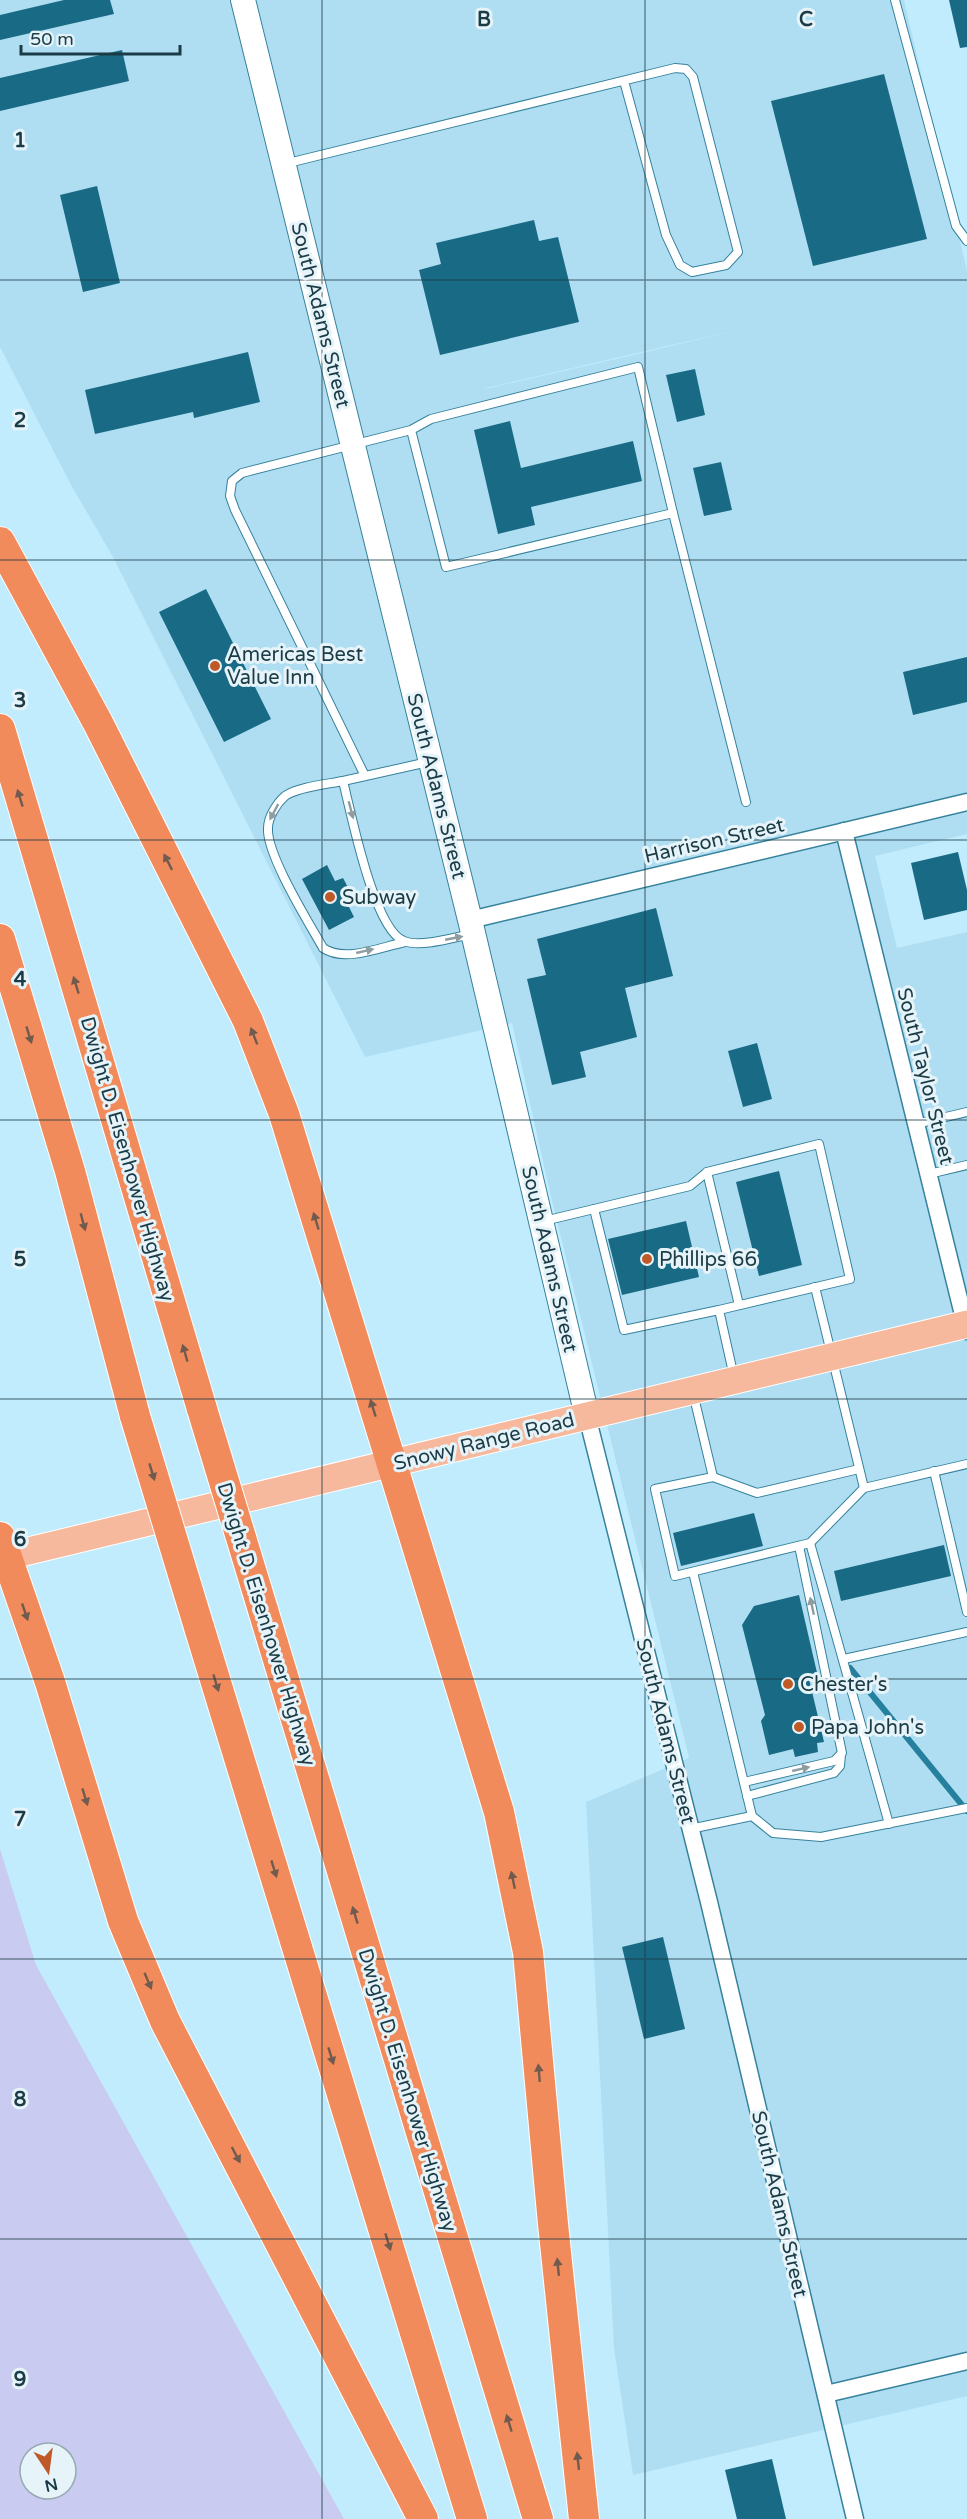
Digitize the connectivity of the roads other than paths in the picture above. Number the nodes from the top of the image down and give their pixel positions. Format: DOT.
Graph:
graph roads {
  1 [pos="243,0"];
  2 [pos="895,0"];
  3 [pos="624,81"];
  4 [pos="284,164"];
  5 [pos="967,241"];
  6 [pos="411,430"];
  7 [pos="353,443"];
  8 [pos="673,513"];
  9 [pos="0,542"];
  10 [pos="0,729"];
  11 [pos="432,762"];
  12 [pos="365,776"];
  13 [pos="343,781"];
  14 [pos="746,802"];
  15 [pos="967,802"];
  16 [pos="844,831"];
  17 [pos="472,927"];
  18 [pos="0,939"];
  19 [pos="405,942"];
  20 [pos="967,1112"];
  21 [pos="916,1124"];
  22 [pos="967,1165"];
  23 [pos="707,1172"];
  24 [pos="929,1174"];
  25 [pos="594,1209"];
  26 [pos="541,1222"];
  27 [pos="815,1287"];
  28 [pos="739,1305"];
  29 [pos="719,1310"];
  30 [pos="967,1326"];
  31 [pos="831,1357"];
  32 [pos="735,1380"];
  33 [pos="692,1391"];
  34 [pos="587,1416"];
  35 [pos="390,1464"];
  36 [pos="967,1464"];
  37 [pos="859,1469"];
  38 [pos="934,1472"];
  39 [pos="712,1477"];
  40 [pos="864,1488"];
  41 [pos="810,1543"];
  42 [pos="799,1546"];
  43 [pos="2,1550"];
  44 [pos="693,1572"];
  45 [pos="967,1612"];
  46 [pos="967,1632"];
  47 [pos="844,1659"];
  48 [pos="842,1753"];
  49 [pos="744,1782"];
  50 [pos="747,1796"];
  51 [pos="967,1808"];
  52 [pos="752,1816"];
  53 [pos="889,1824"];
  54 [pos="690,1829"];
  55 [pos="967,2361"];
  56 [pos="826,2394"];
  57 [pos="423,2519"];
  58 [pos="472,2519"];
  59 [pos="538,2519"];
  60 [pos="584,2519"];
  61 [pos="855,2519"];
  1 -- 4 [label="street, South Adams Street"];
  2 -- 5 [label="lane"];
  3 -- 3 [label="lane"];
  3 -- 4 [label="lane"];
  4 -- 7 [label="street, South Adams Street"];
  6 -- 7 [label="lane"];
  6 -- 8 [label="lane"];
  6 -- 8 [label="lane"];
  7 -- 11 [label="street, South Adams Street"];
  7 -- 12 [label="lane"];
  8 -- 14 [label="lane"];
  35 -- 9 [label="highway, one-way"];
  59 -- 10 [label="highway, Dwight D. Eisenhower Highway, one-way, bridge"];
  11 -- 12 [label="lane"];
  11 -- 17 [label="street, South Adams Street"];
  12 -- 13 [label="lane"];
  13 -- 19 [label="lane, one-way"];
  13 -- 19 [label="lane, one-way"];
  15 -- 16 [label="street, Harrison Street"];
  16 -- 17 [label="street, Harrison Street"];
  16 -- 21 [label="street, South Taylor Street"];
  19 -- 17 [label="lane, one-way"];
  17 -- 26 [label="street, South Adams Street"];
  18 -- 58 [label="highway, one-way, bridge"];
  20 -- 21 [label="lane"];
  21 -- 24 [label="street, South Taylor Street"];
  22 -- 24 [label="lane"];
  23 -- 25 [label="lane"];
  23 -- 27 [label="lane"];
  23 -- 28 [label="lane"];
  24 -- 30 [label="street, South Taylor Street"];
  25 -- 26 [label="lane"];
  25 -- 29 [label="lane"];
  26 -- 34 [label="street, South Adams Street"];
  27 -- 28 [label="lane"];
  27 -- 31 [label="lane"];
  28 -- 29 [label="lane"];
  29 -- 32 [label="lane"];
  30 -- 31 [label="main road, Snowy Range Road"];
  31 -- 32 [label="main road, Snowy Range Road"];
  31 -- 37 [label="lane"];
  32 -- 33 [label="main road, Snowy Range Road"];
  33 -- 34 [label="main road, Snowy Range Road"];
  33 -- 39 [label="lane"];
  34 -- 35 [label="main road, Snowy Range Road"];
  34 -- 54 [label="street, South Adams Street"];
  35 -- 43 [label="main road, Snowy Range Road"];
  60 -- 35 [label="highway, one-way"];
  36 -- 38 [label="lane"];
  37 -- 39 [label="lane"];
  37 -- 40 [label="lane"];
  38 -- 40 [label="lane"];
  38 -- 45 [label="lane"];
  39 -- 44 [label="lane"];
  40 -- 41 [label="lane"];
  41 -- 42 [label="lane"];
  41 -- 47 [label="lane"];
  42 -- 44 [label="lane"];
  48 -- 42 [label="lane, one-way"];
  43 -- 57 [label="highway, one-way"];
  44 -- 49 [label="lane"];
  46 -- 47 [label="lane"];
  47 -- 53 [label="lane"];
  49 -- 48 [label="lane, one-way"];
  48 -- 50 [label="lane"];
  49 -- 50 [label="lane"];
  50 -- 52 [label="lane"];
  51 -- 53 [label="lane"];
  52 -- 53 [label="lane"];
  52 -- 54 [label="lane"];
  54 -- 56 [label="street, South Adams Street"];
  55 -- 56 [label="street"];
  56 -- 61 [label="street, South Adams Street"];
}
